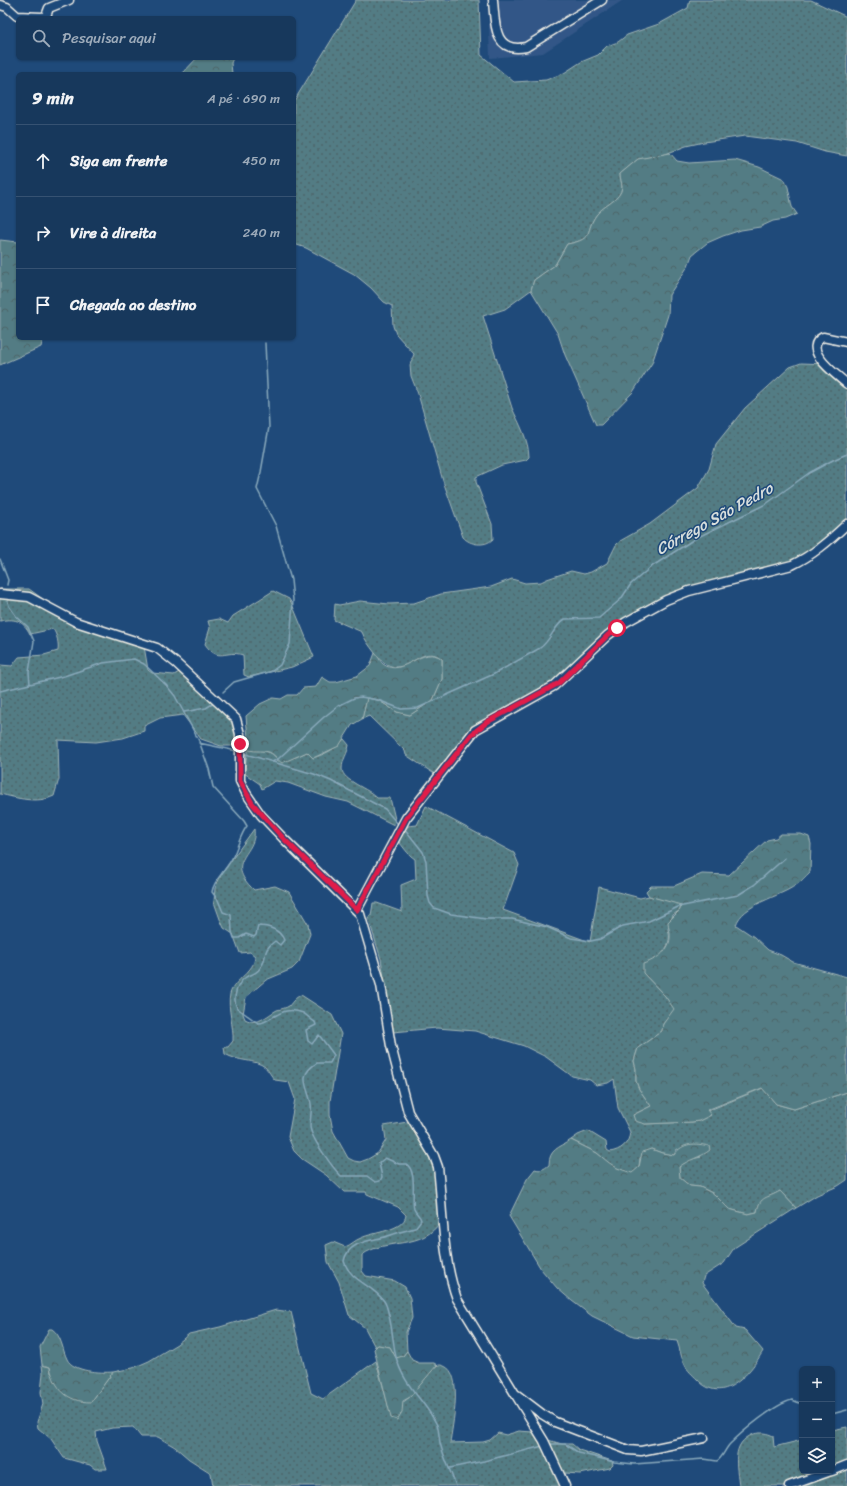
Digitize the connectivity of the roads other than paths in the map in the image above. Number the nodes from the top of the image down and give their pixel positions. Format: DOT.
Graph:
graph roads {
  1 [pos="69,0"];
  2 [pos="493,0"];
  3 [pos="602,0"];
  4 [pos="0,5"];
  5 [pos="17,16"];
  6 [pos="46,16"];
  7 [pos="847,342"];
  8 [pos="847,384"];
  9 [pos="847,524"];
  10 [pos="0,594"];
  11 [pos="357,910"];
  12 [pos="511,1390"];
  13 [pos="704,1438"];
  14 [pos="847,1466"];
  15 [pos="835,1470"];
  16 [pos="823,1474"];
  17 [pos="566,1486"];
  18 [pos="789,1486"];
  1 -- 6 [label="street"];
  2 -- 3 [label="street"];
  4 -- 5 [label="street"];
  7 -- 8 [label="street"];
  9 -- 11 [label="street"];
  10 -- 11 [label="street"];
  11 -- 12 [label="street"];
  12 -- 13 [label="street"];
  12 -- 17 [label="street"];
  14 -- 15 [label="street"];
  16 -- 18 [label="street"];
}
